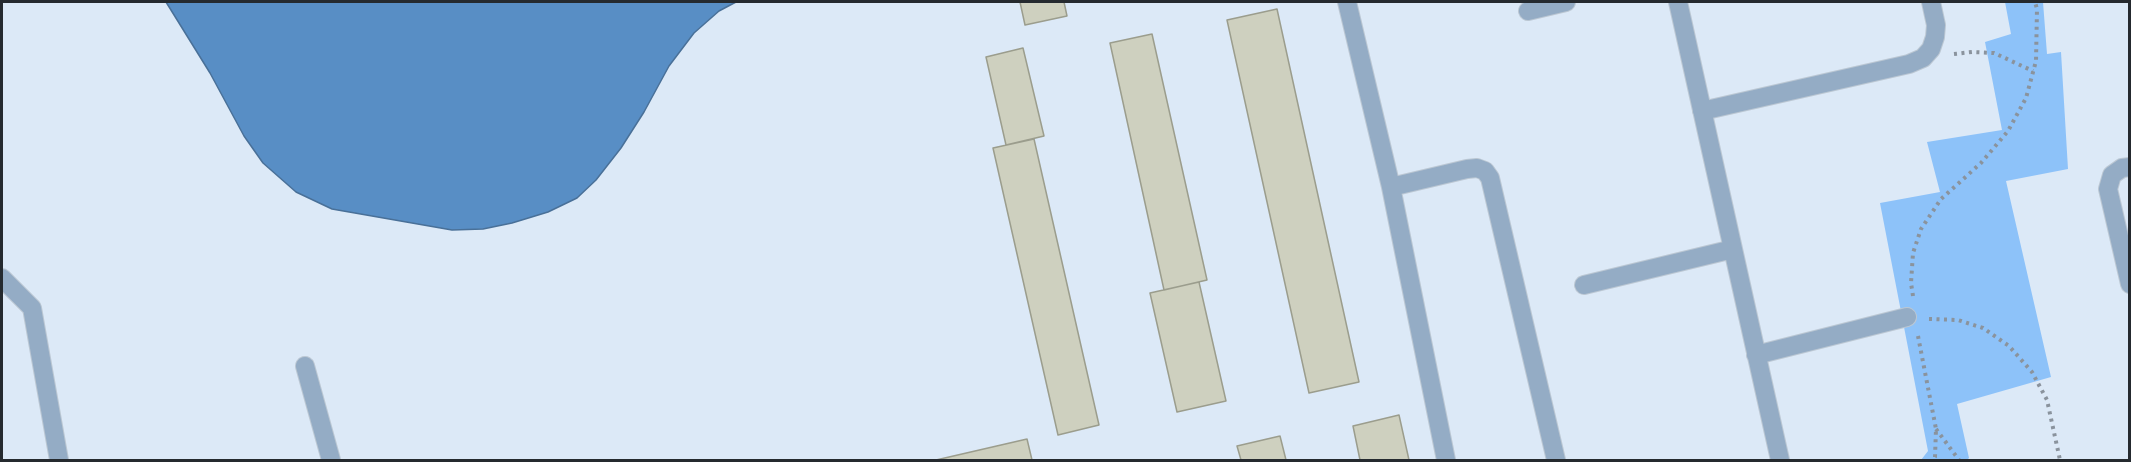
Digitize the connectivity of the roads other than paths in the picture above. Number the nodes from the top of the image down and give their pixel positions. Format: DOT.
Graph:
graph roads {
  1 [pos="1347,2"];
  2 [pos="1566,2"];
  3 [pos="1678,2"];
  4 [pos="1931,2"];
  5 [pos="1528,10"];
  6 [pos="1702,111"];
  7 [pos="2130,167"];
  8 [pos="1390,187"];
  9 [pos="1733,249"];
  10 [pos="2,278"];
  11 [pos="2130,284"];
  12 [pos="1584,285"];
  13 [pos="1911,318"];
  14 [pos="1756,355"];
  15 [pos="305,366"];
  16 [pos="59,460"];
  17 [pos="331,460"];
  18 [pos="1446,460"];
  19 [pos="1556,460"];
  20 [pos="1780,460"];
  1 -- 8 [label="street"];
  2 -- 5 [label="street"];
  3 -- 6 [label="street"];
  4 -- 6 [label="street"];
  6 -- 9 [label="street"];
  7 -- 11 [label="street"];
  8 -- 18 [label="street"];
  8 -- 19 [label="street"];
  9 -- 12 [label="street"];
  9 -- 14 [label="street"];
  10 -- 16 [label="street"];
  13 -- 14 [label="street"];
  14 -- 20 [label="street"];
  15 -- 17 [label="street"];
}
